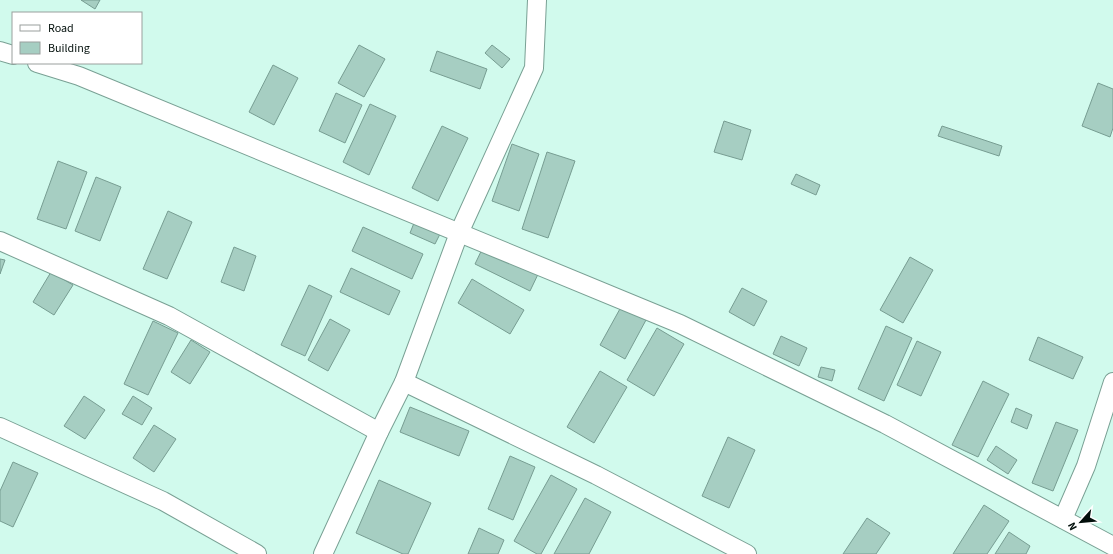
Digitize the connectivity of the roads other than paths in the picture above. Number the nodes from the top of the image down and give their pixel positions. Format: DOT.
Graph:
graph roads {
  1 [pos="537,0"];
  2 [pos="0,51"];
  3 [pos="12,55"];
  4 [pos="40,64"];
  5 [pos="459,233"];
  6 [pos="0,241"];
  7 [pos="404,382"];
  8 [pos="1113,382"];
  9 [pos="0,426"];
  10 [pos="379,432"];
  11 [pos="1063,519"];
  12 [pos="1113,546"];
  13 [pos="257,554"];
  14 [pos="323,554"];
  15 [pos="747,554"];
  1 -- 5 [label="street"];
  2 -- 3 [label="street"];
  4 -- 5 [label="street"];
  5 -- 7 [label="street"];
  5 -- 11 [label="street"];
  6 -- 10 [label="street"];
  7 -- 10 [label="street"];
  7 -- 15 [label="street"];
  8 -- 11 [label="street"];
  9 -- 13 [label="street"];
  10 -- 14 [label="street"];
  11 -- 12 [label="street"];
}
